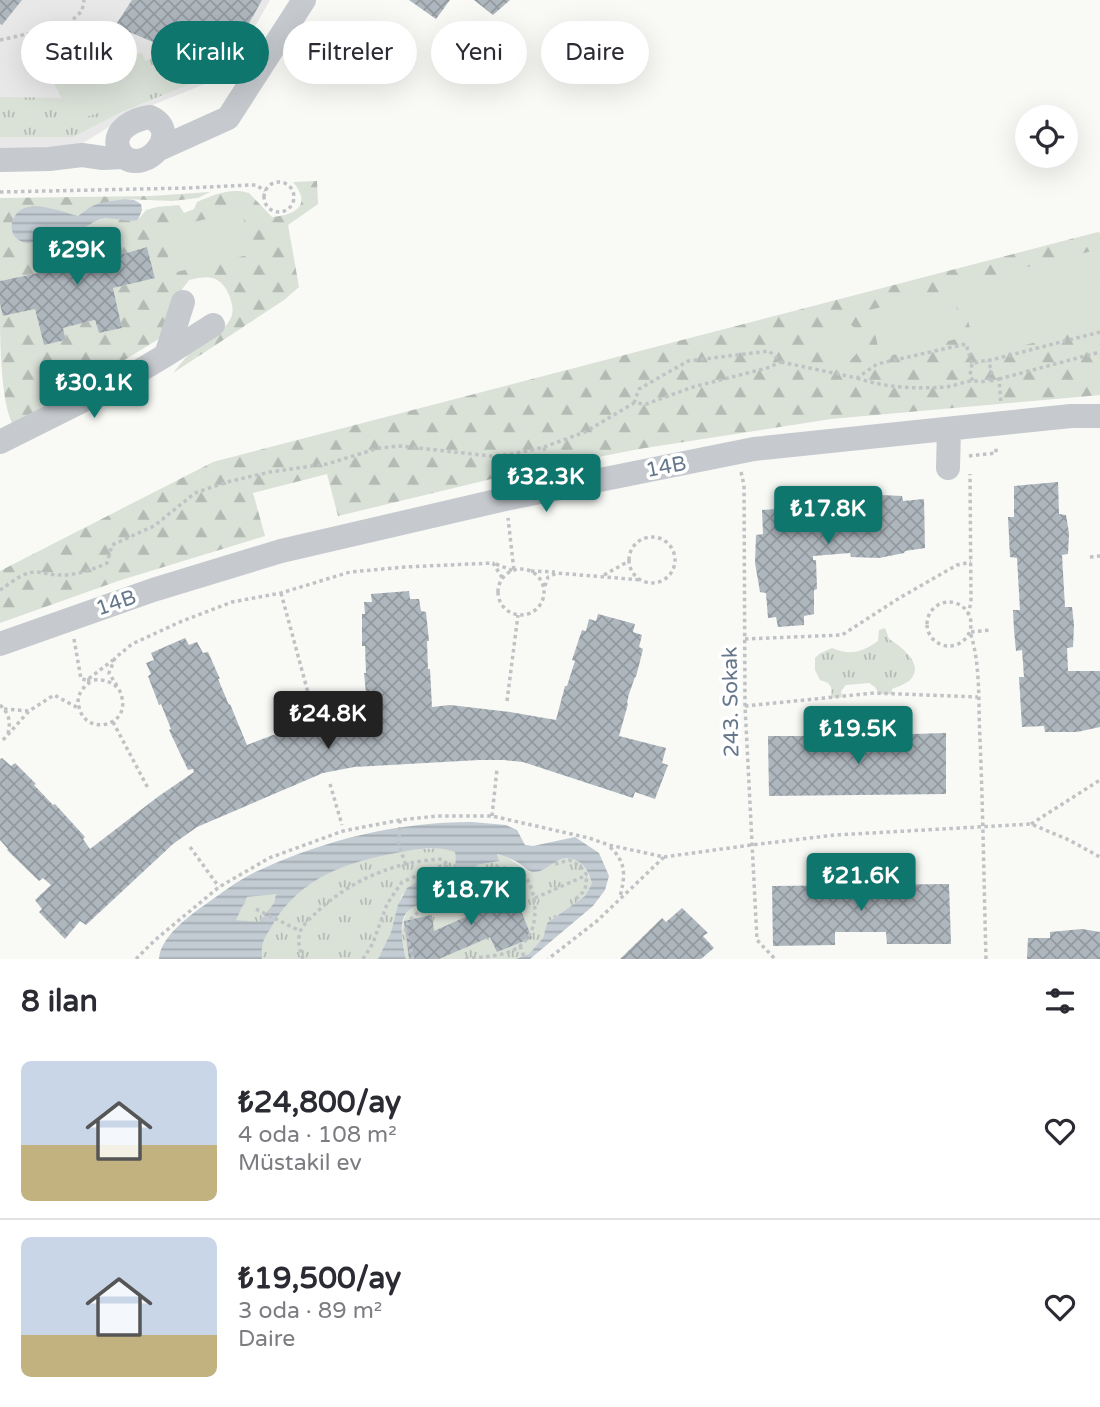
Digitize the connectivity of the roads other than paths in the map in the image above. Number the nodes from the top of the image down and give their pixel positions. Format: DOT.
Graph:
graph roads {
  1 [pos="304,0"];
  2 [pos="228,118"];
  3 [pos="159,123"];
  4 [pos="122,146"];
  5 [pos="157,150"];
  6 [pos="0,160"];
  7 [pos="183,302"];
  8 [pos="213,325"];
  9 [pos="166,355"];
  10 [pos="1100,416"];
  11 [pos="949,429"];
  12 [pos="0,442"];
  13 [pos="959,468"];
  14 [pos="0,644"];
  1 -- 2 [label="street"];
  2 -- 3 [label="street"];
  2 -- 5 [label="street"];
  3 -- 4 [label="street"];
  3 -- 5 [label="street"];
  4 -- 5 [label="street"];
  4 -- 6 [label="street"];
  7 -- 9 [label="street"];
  8 -- 9 [label="street"];
  9 -- 12 [label="street"];
  10 -- 11 [label="street, 14B"];
  11 -- 13 [label="street"];
  11 -- 14 [label="street, 14B"];
}
